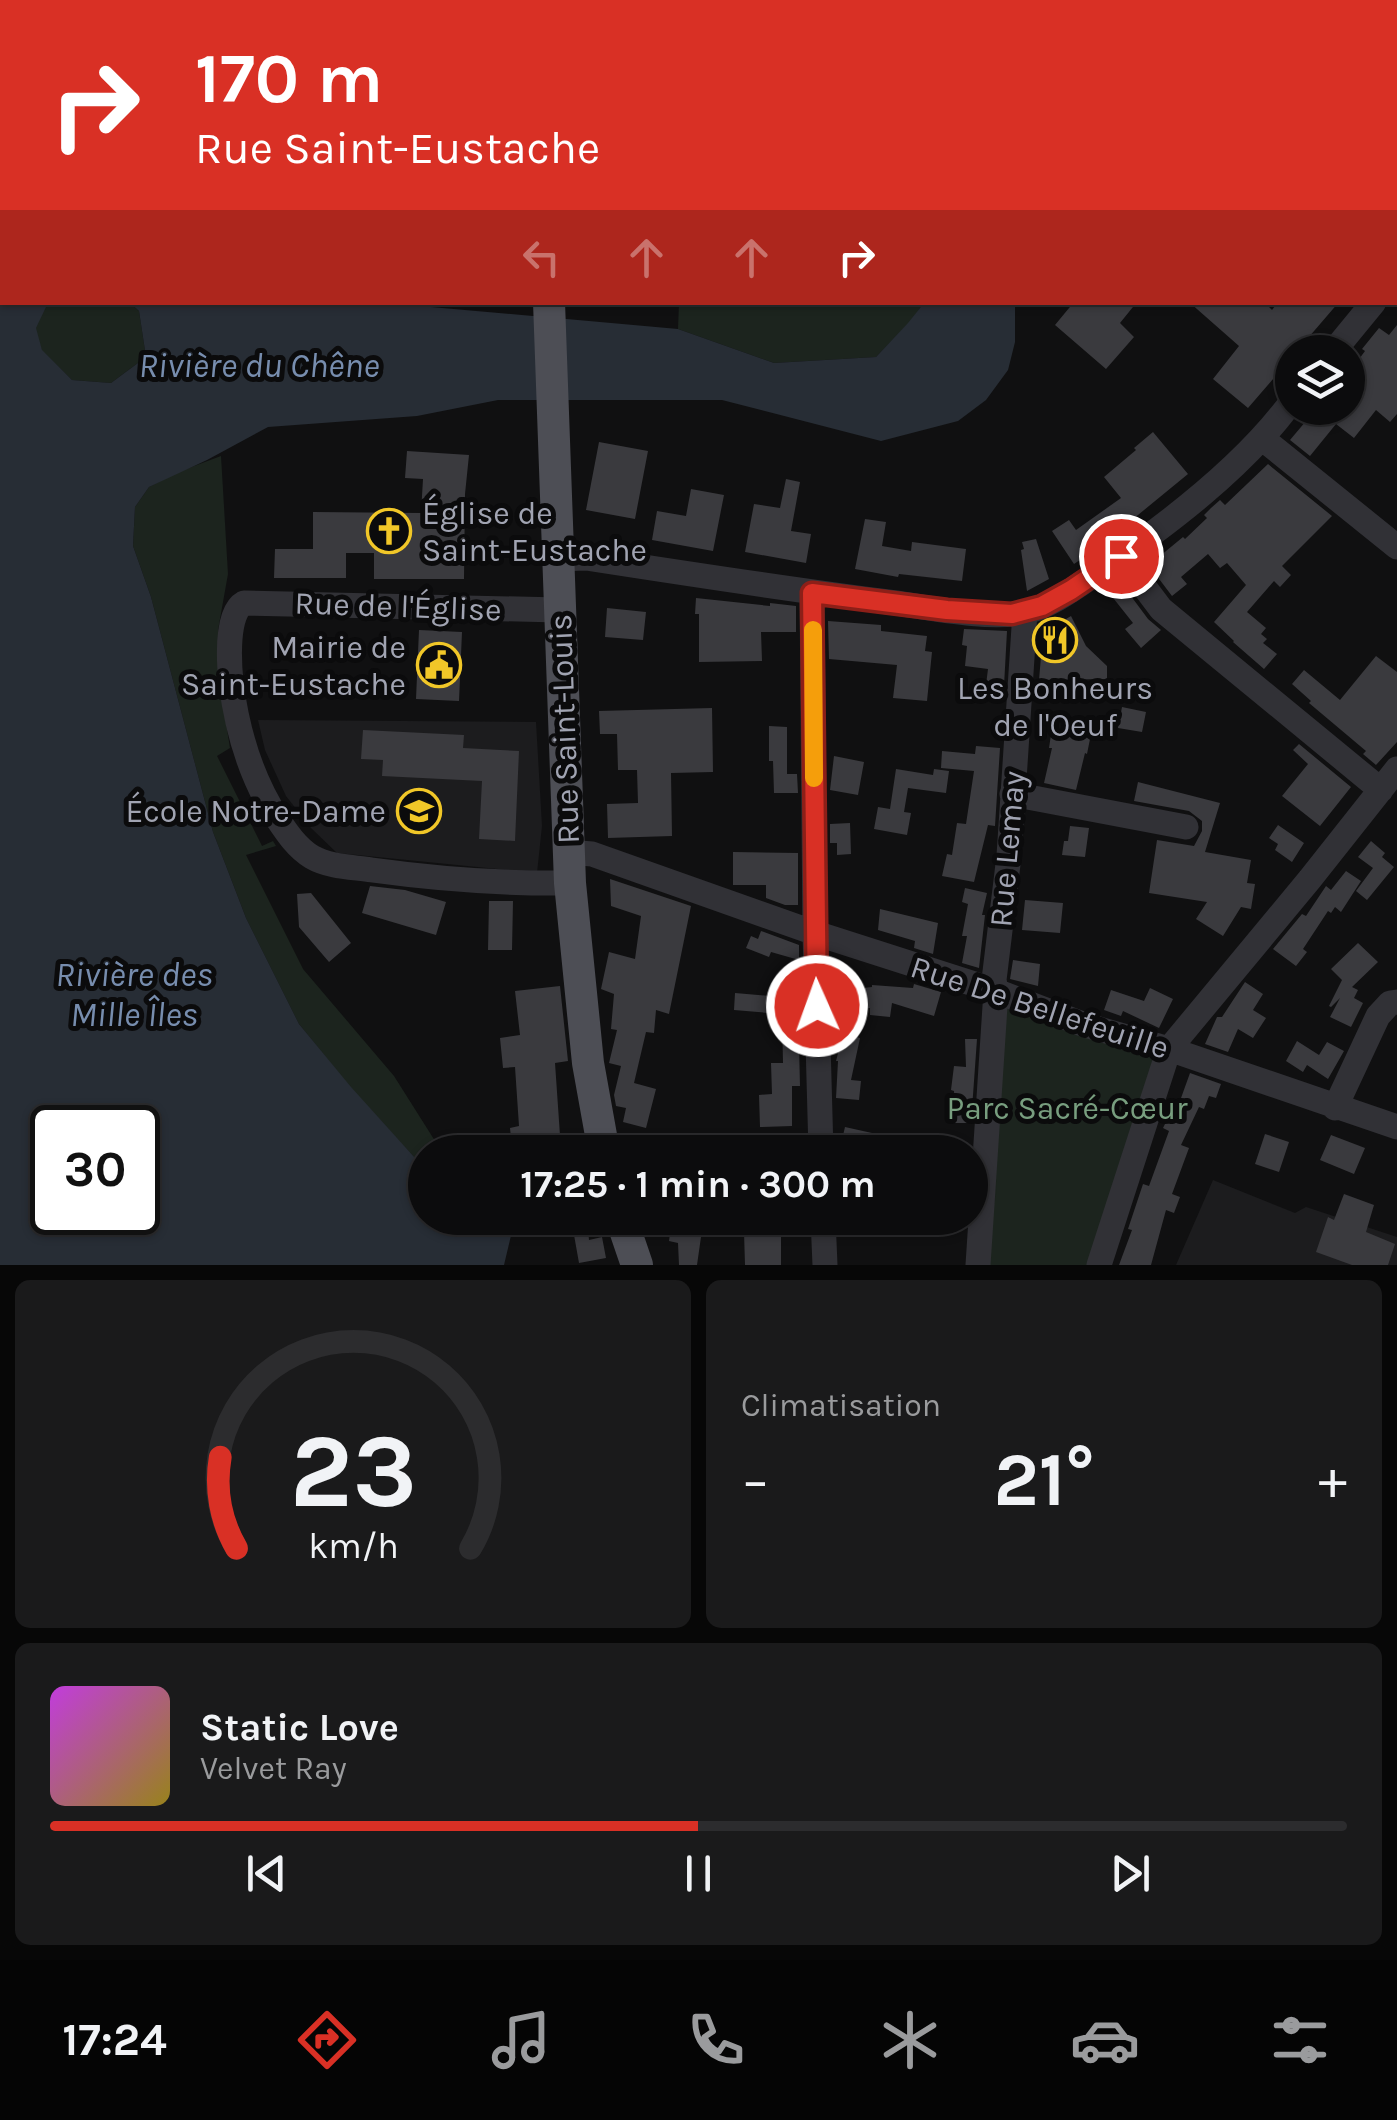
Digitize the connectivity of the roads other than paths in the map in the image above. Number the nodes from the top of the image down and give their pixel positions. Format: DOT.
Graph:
graph roads {
  1 [pos="1368,305"];
  2 [pos="549,308"];
  3 [pos="1346,335"];
  4 [pos="1275,423"];
  5 [pos="1263,439"];
  6 [pos="1397,547"];
  7 [pos="1121,556"];
  8 [pos="558,559"];
  9 [pos="812,593"];
  10 [pos="237,606"];
  11 [pos="560,610"];
  12 [pos="1025,612"];
  13 [pos="1397,769"];
  14 [pos="1380,790"];
  15 [pos="1012,794"];
  16 [pos="1186,827"];
  17 [pos="569,867"];
  18 [pos="815,934"];
  19 [pos="996,991"];
  20 [pos="1397,1002"];
  21 [pos="1169,1050"];
  22 [pos="1335,1108"];
  23 [pos="1397,1127"];
  24 [pos="601,1135"];
  25 [pos="821,1135"];
  26 [pos="627,1235"];
  27 [pos="824,1235"];
  28 [pos="637,1265"];
  29 [pos="825,1265"];
  30 [pos="978,1265"];
  31 [pos="1098,1265"];
  1 -- 3 [label="street"];
  2 -- 8 [label="main road, Rue Saint-Louis"];
  4 -- 5 [label="street"];
  5 -- 6 [label="street"];
  5 -- 7 [label="street"];
  7 -- 12 [label="street"];
  7 -- 14 [label="street"];
  8 -- 9 [label="street"];
  8 -- 11 [label="main road, Rue Saint-Louis"];
  9 -- 12 [label="street"];
  9 -- 18 [label="street"];
  10 -- 11 [label="street, Rue de l'Église"];
  10 -- 17 [label="street, Rue De Bellefeuille"];
  11 -- 17 [label="main road, Rue Saint-Louis"];
  12 -- 15 [label="street, Rue Lemay"];
  13 -- 14 [label="street"];
  14 -- 21 [label="street"];
  15 -- 16 [label="street"];
  15 -- 19 [label="street, Rue Lemay"];
  17 -- 18 [label="street, Rue De Bellefeuille"];
  17 -- 24 [label="main road, Rue Saint-Louis"];
  18 -- 19 [label="street, Rue De Bellefeuille"];
  18 -- 25 [label="street"];
  19 -- 21 [label="street, Rue De Bellefeuille"];
  19 -- 30 [label="street, Rue Lemay"];
  20 -- 22 [label="street"];
  21 -- 22 [label="street, Rue De Bellefeuille"];
  21 -- 31 [label="street"];
  22 -- 23 [label="street, Rue De Bellefeuille"];
  26 -- 28 [label="main road"];
  27 -- 29 [label="street"];
}
